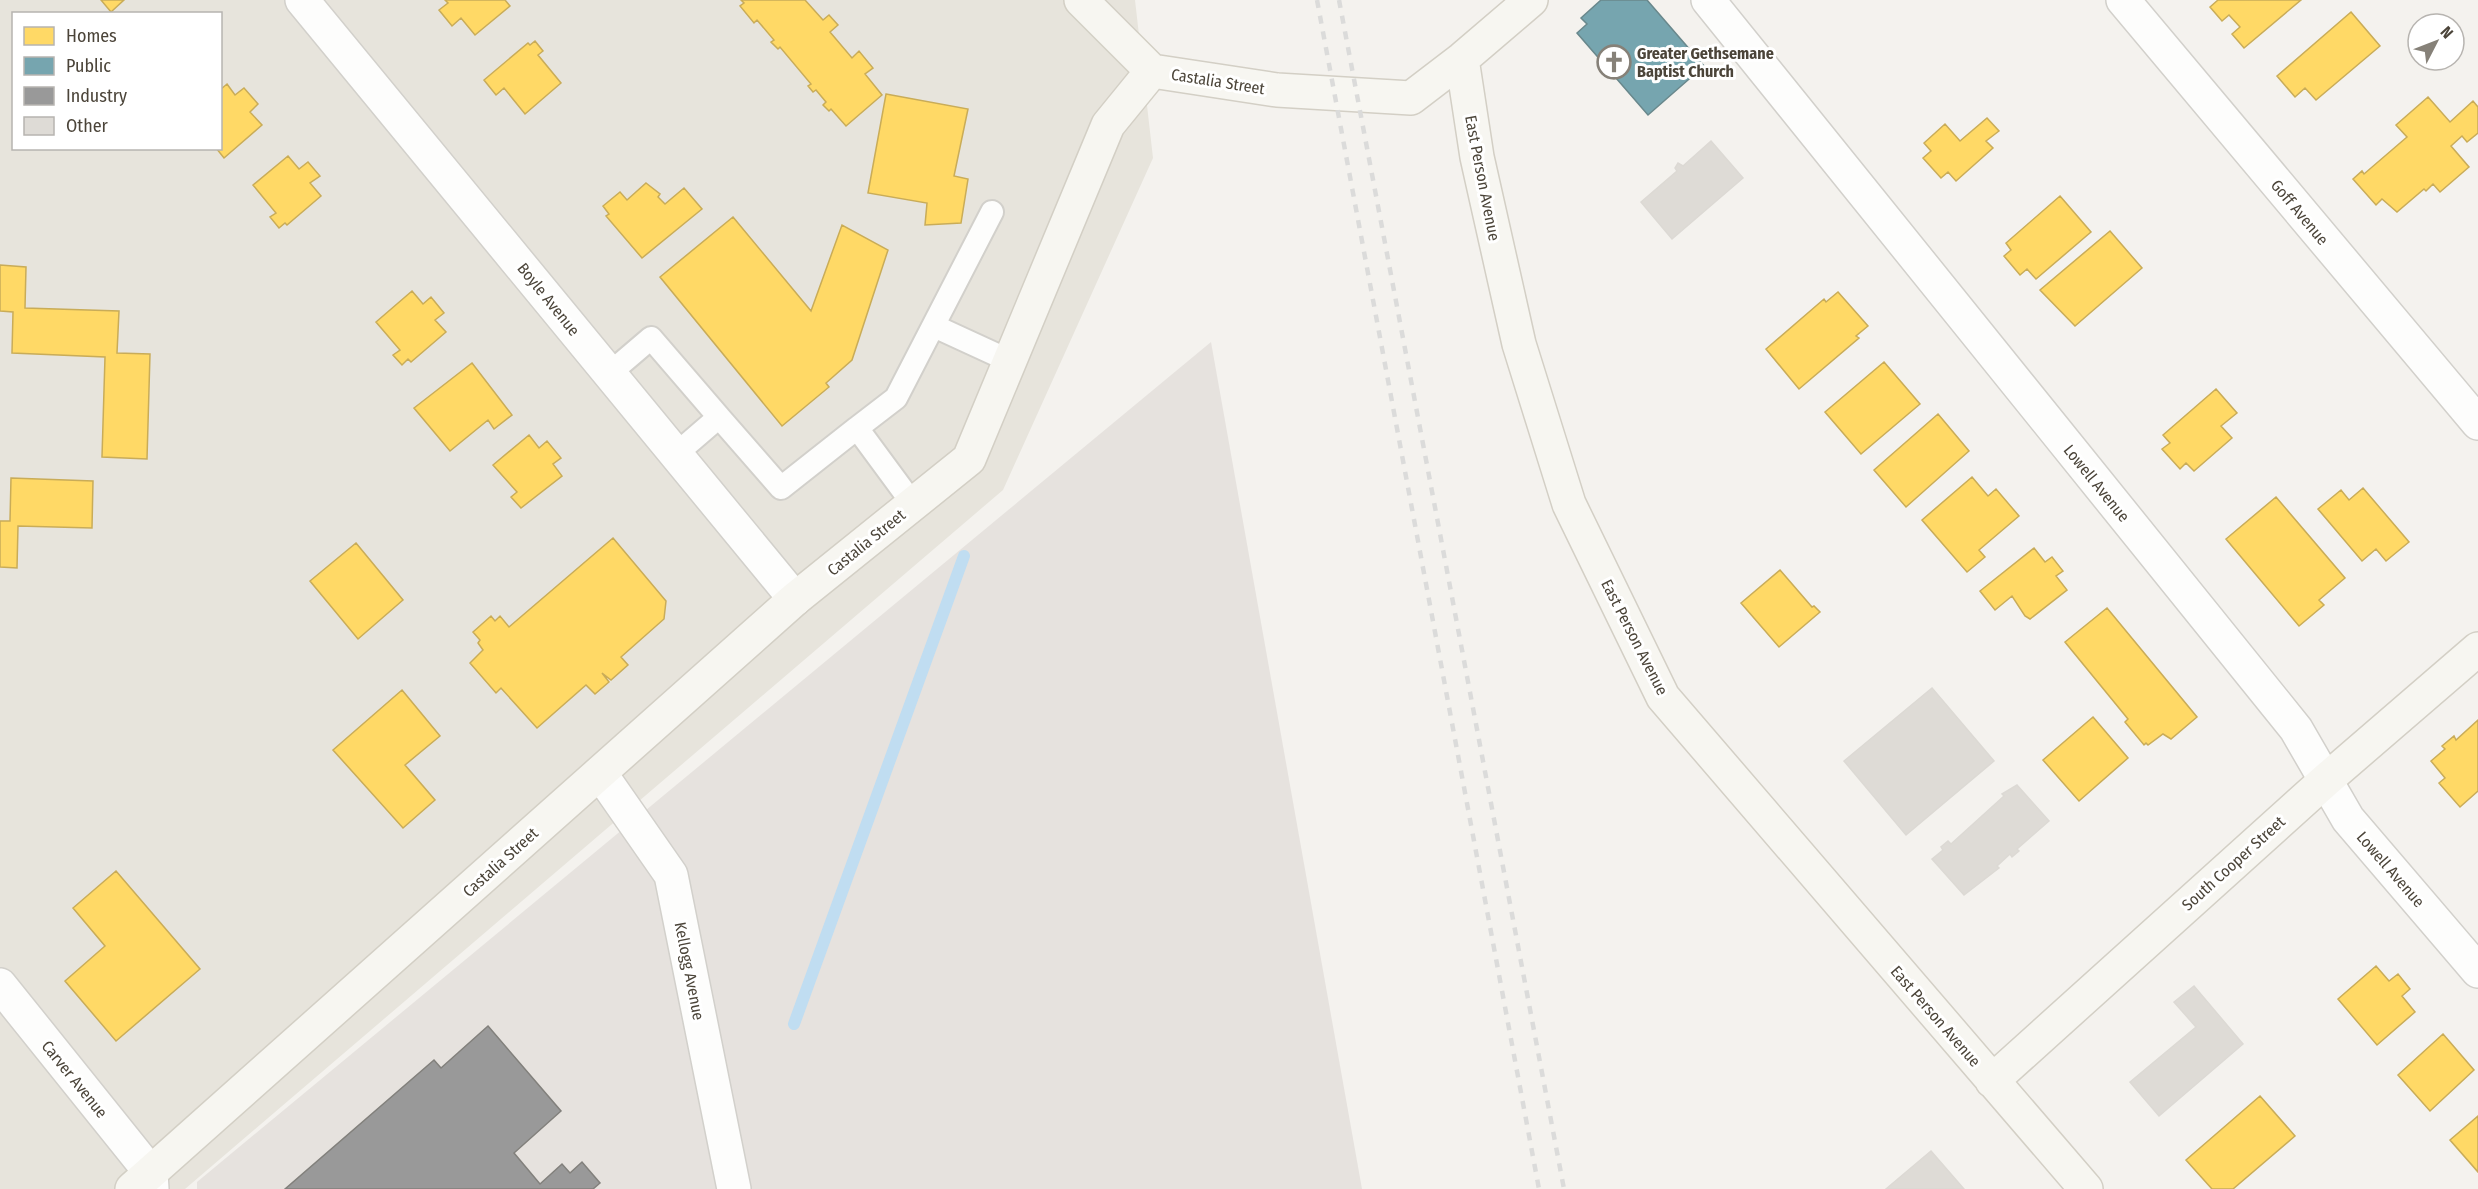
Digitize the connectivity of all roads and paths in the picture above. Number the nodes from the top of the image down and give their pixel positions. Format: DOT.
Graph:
graph roads {
  1 [pos="302,0"];
  2 [pos="1081,0"];
  3 [pos="1531,0"];
  4 [pos="1708,0"];
  5 [pos="2123,0"];
  6 [pos="1462,59"];
  7 [pos="1152,71"];
  8 [pos="992,212"];
  9 [pos="934,326"];
  10 [pos="1010,361"];
  11 [pos="610,373"];
  12 [pos="719,417"];
  13 [pos="2478,423"];
  14 [pos="857,428"];
  15 [pos="676,454"];
  16 [pos="914,504"];
  17 [pos="795,599"];
  18 [pos="2478,650"];
  19 [pos="600,773"];
  20 [pos="2326,780"];
  21 [pos="2478,971"];
  22 [pos="0,985"];
  23 [pos="1992,1081"];
  24 [pos="145,1184"];
  25 [pos="734,1189"];
  26 [pos="2086,1189"];
  1 -- 11 [label="street, Boyle Avenue"];
  2 -- 7 [label="street"];
  3 -- 6 [label="street, Castalia Street"];
  4 -- 20 [label="street, Lowell Avenue"];
  5 -- 13 [label="street, Goff Avenue"];
  6 -- 7 [label="street, Castalia Street"];
  6 -- 23 [label="street, East Person Avenue"];
  7 -- 10 [label="street, Castalia Street"];
  8 -- 9 [label="lane"];
  9 -- 10 [label="lane"];
  9 -- 14 [label="lane"];
  10 -- 16 [label="street, Castalia Street"];
  11 -- 12 [label="lane"];
  11 -- 15 [label="street, Boyle Avenue"];
  12 -- 14 [label="lane"];
  12 -- 15 [label="lane"];
  14 -- 16 [label="lane"];
  15 -- 17 [label="street, Boyle Avenue"];
  16 -- 17 [label="street, Castalia Street"];
  17 -- 19 [label="street, Castalia Street"];
  18 -- 20 [label="street, South Cooper Street"];
  19 -- 24 [label="street, Castalia Street"];
  19 -- 25 [label="street, Kellogg Avenue"];
  20 -- 21 [label="street, Lowell Avenue"];
  20 -- 23 [label="street, South Cooper Street"];
  22 -- 24 [label="street, Carver Avenue"];
  23 -- 26 [label="street, East Person Avenue"];
}
